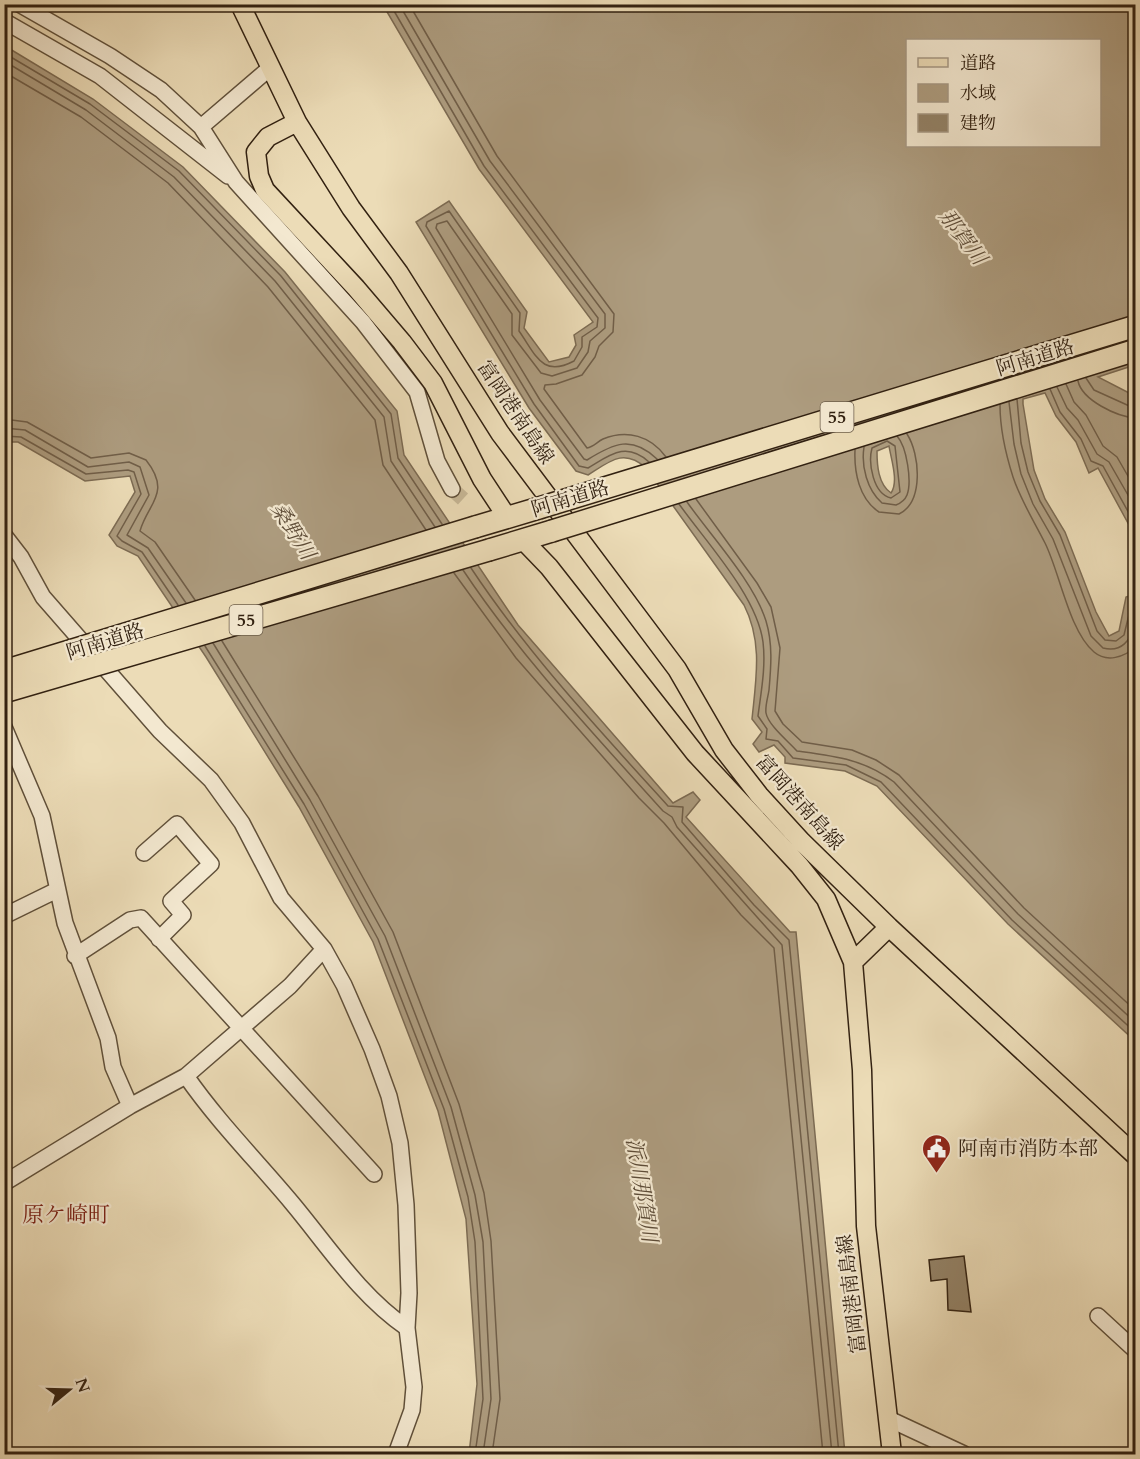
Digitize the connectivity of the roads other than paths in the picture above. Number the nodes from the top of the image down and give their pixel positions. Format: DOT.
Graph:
graph roads {
  1 [pos="19,4"];
  2 [pos="240,4"];
  3 [pos="4,21"];
  4 [pos="271,67"];
  5 [pos="297,122"];
  6 [pos="201,127"];
  7 [pos="236,182"];
  8 [pos="1136,327"];
  9 [pos="1136,350"];
  10 [pos="452,489"];
  11 [pos="507,517"];
  12 [pos="4,535"];
  13 [pos="523,540"];
  14 [pos="4,671"];
  15 [pos="4,692"];
  16 [pos="4,727"];
  17 [pos="144,853"];
  18 [pos="57,890"];
  19 [pos="4,916"];
  20 [pos="889,927"];
  21 [pos="159,939"];
  22 [pos="324,950"];
  23 [pos="75,956"];
  24 [pos="853,962"];
  25 [pos="241,1030"];
  26 [pos="186,1076"];
  27 [pos="130,1106"];
  28 [pos="1136,1156"];
  29 [pos="374,1174"];
  30 [pos="4,1183"];
  31 [pos="1098,1316"];
  32 [pos="406,1328"];
  33 [pos="1136,1351"];
  34 [pos="889,1419"];
  35 [pos="396,1455"];
  36 [pos="892,1455"];
  37 [pos="964,1455"];
  1 -- 6 [label="street"];
  2 -- 4 [label="main road, 富岡港南島線"];
  3 -- 7 [label="street"];
  4 -- 5 [label="main road, 富岡港南島線"];
  4 -- 6 [label="street"];
  5 -- 11 [label="main road"];
  5 -- 20 [label="main road, 富岡港南島線"];
  6 -- 7 [label="street"];
  7 -- 10 [label="street"];
  8 -- 11 [label="highway, 阿南道路 / 55, bridge"];
  9 -- 13 [label="highway, 阿南道路 / 55, bridge"];
  11 -- 14 [label="highway, 阿南道路 / 55, bridge"];
  12 -- 22 [label="street"];
  13 -- 15 [label="highway, 阿南道路 / 55, bridge"];
  13 -- 24 [label="main road, 富岡港南島線"];
  16 -- 18 [label="street"];
  17 -- 21 [label="street"];
  18 -- 19 [label="street"];
  18 -- 23 [label="street"];
  20 -- 24 [label="main road"];
  20 -- 28 [label="main road, 富岡港南島線"];
  21 -- 23 [label="street"];
  21 -- 25 [label="street"];
  22 -- 25 [label="street"];
  22 -- 32 [label="street"];
  23 -- 27 [label="street"];
  24 -- 34 [label="main road, 富岡港南島線"];
  25 -- 26 [label="street"];
  25 -- 29 [label="street"];
  26 -- 27 [label="street"];
  26 -- 32 [label="street"];
  27 -- 30 [label="street"];
  31 -- 33 [label="street"];
  32 -- 35 [label="street"];
  34 -- 36 [label="main road, 富岡港南島線"];
  34 -- 37 [label="street"];
}
